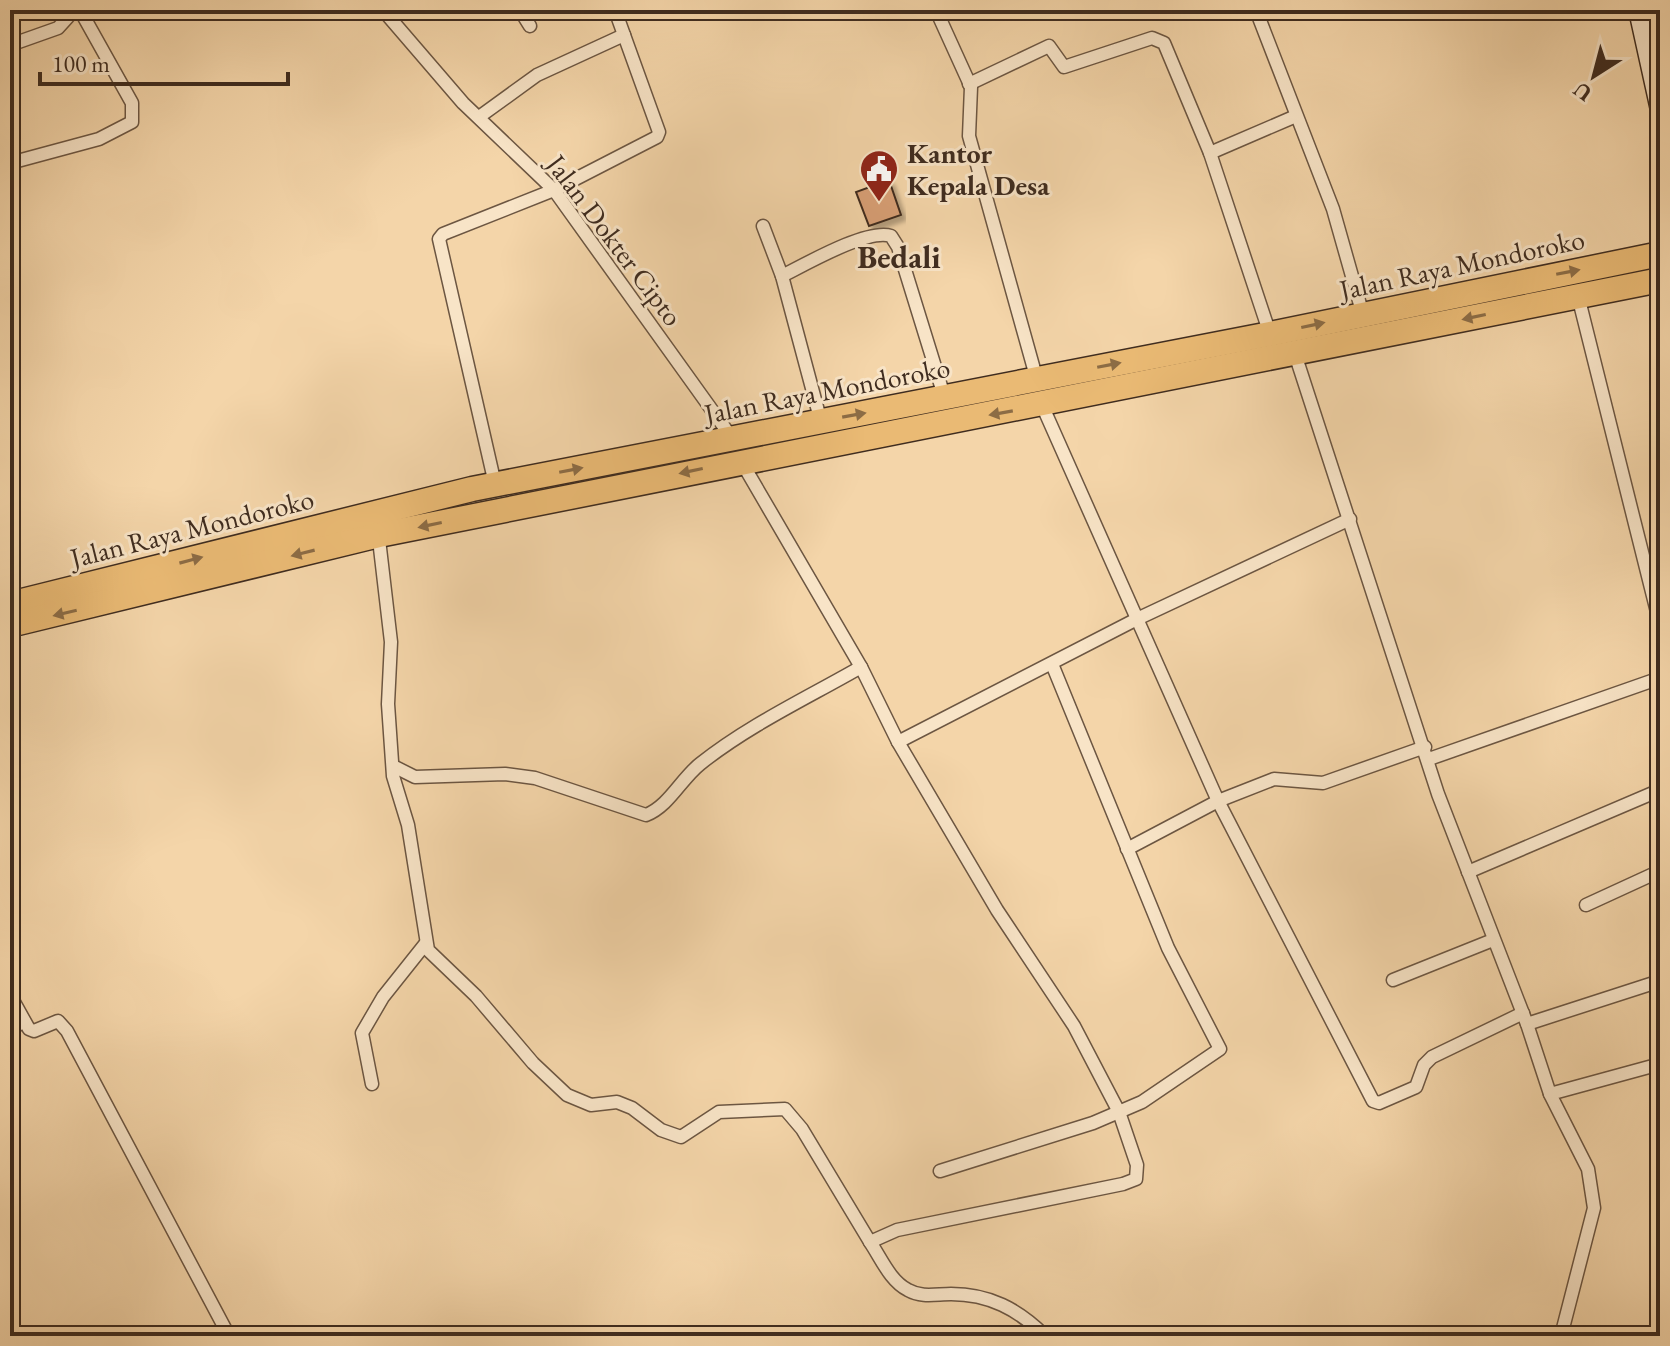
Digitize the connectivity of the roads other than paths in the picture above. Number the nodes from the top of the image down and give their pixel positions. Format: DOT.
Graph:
graph roads {
  1 [pos="66,10"];
  2 [pos="80,10"];
  3 [pos="383,10"];
  4 [pos="520,10"];
  5 [pos="615,10"];
  6 [pos="936,10"];
  7 [pos="1256,10"];
  8 [pos="1638,10"];
  9 [pos="530,26"];
  10 [pos="624,35"];
  11 [pos="10,45"];
  12 [pos="969,84"];
  13 [pos="1660,110"];
  14 [pos="1296,116"];
  15 [pos="479,117"];
  16 [pos="1210,153"];
  17 [pos="10,163"];
  18 [pos="554,190"];
  19 [pos="763,226"];
  20 [pos="1660,254"];
  21 [pos="782,276"];
  22 [pos="1660,280"];
  23 [pos="1578,296"];
  24 [pos="1363,315"];
  25 [pos="1270,334"];
  26 [pos="1209,345"];
  27 [pos="1295,354"];
  28 [pos="1215,370"];
  29 [pos="1037,380"];
  30 [pos="945,399"];
  31 [pos="1042,405"];
  32 [pos="821,422"];
  33 [pos="732,438"];
  34 [pos="741,461"];
  35 [pos="495,484"];
  36 [pos="1350,519"];
  37 [pos="377,524"];
  38 [pos="10,604"];
  39 [pos="1137,619"];
  40 [pos="1660,624"];
  41 [pos="10,625"];
  42 [pos="1052,664"];
  43 [pos="861,667"];
  44 [pos="1660,678"];
  45 [pos="898,742"];
  46 [pos="1427,753"];
  47 [pos="393,766"];
  48 [pos="1660,790"];
  49 [pos="1218,801"];
  50 [pos="1127,849"];
  51 [pos="1660,871"];
  52 [pos="1468,872"];
  53 [pos="1586,905"];
  54 [pos="1493,940"];
  55 [pos="426,943"];
  56 [pos="1393,980"];
  57 [pos="1660,981"];
  58 [pos="10,995"];
  59 [pos="1525,1019"];
  60 [pos="24,1021"];
  61 [pos="10,1030"];
  62 [pos="1660,1064"];
  63 [pos="372,1084"];
  64 [pos="1550,1094"];
  65 [pos="1116,1113"];
  66 [pos="940,1171"];
  67 [pos="870,1242"];
  68 [pos="229,1336"];
  69 [pos="1045,1336"];
  70 [pos="1561,1336"];
  1 -- 11 [label="street"];
  2 -- 17 [label="street"];
  3 -- 15 [label="street, Jalan Dokter Cipto"];
  4 -- 9 [label="street"];
  5 -- 10 [label="street"];
  6 -- 12 [label="street"];
  7 -- 14 [label="street"];
  8 -- 13 [label="street"];
  10 -- 15 [label="street"];
  10 -- 18 [label="street"];
  12 -- 16 [label="street"];
  12 -- 29 [label="street"];
  14 -- 16 [label="street"];
  14 -- 24 [label="street"];
  15 -- 18 [label="street, Jalan Dokter Cipto"];
  16 -- 25 [label="street"];
  18 -- 33 [label="street, Jalan Dokter Cipto"];
  18 -- 35 [label="street"];
  19 -- 21 [label="street"];
  24 -- 20 [label="highway, Jalan Raya Mondoroko, one-way"];
  21 -- 30 [label="street"];
  21 -- 32 [label="street"];
  22 -- 23 [label="highway, Jalan Raya Mondoroko"];
  23 -- 27 [label="highway, Jalan Raya Mondoroko, one-way"];
  23 -- 40 [label="street"];
  25 -- 24 [label="highway, Jalan Raya Mondoroko, one-way"];
  25 -- 26 [label="highway, Jalan Raya Mondoroko"];
  26 -- 28 [label="highway"];
  29 -- 26 [label="highway, Jalan Raya Mondoroko, one-way"];
  27 -- 28 [label="highway, Jalan Raya Mondoroko"];
  27 -- 36 [label="street"];
  28 -- 31 [label="highway, Jalan Raya Mondoroko"];
  29 -- 30 [label="highway, Jalan Raya Mondoroko"];
  32 -- 30 [label="highway, Jalan Raya Mondoroko, one-way"];
  31 -- 34 [label="highway, Jalan Raya Mondoroko, one-way"];
  31 -- 39 [label="street"];
  32 -- 33 [label="highway, Jalan Raya Mondoroko"];
  35 -- 33 [label="highway, Jalan Raya Mondoroko, one-way"];
  34 -- 37 [label="highway, Jalan Raya Mondoroko, one-way"];
  34 -- 43 [label="street"];
  35 -- 37 [label="highway, Jalan Raya Mondoroko"];
  36 -- 39 [label="street"];
  36 -- 46 [label="street"];
  38 -- 37 [label="highway, Jalan Raya Mondoroko, one-way"];
  37 -- 41 [label="highway, Jalan Raya Mondoroko, one-way"];
  37 -- 47 [label="street"];
  39 -- 42 [label="street"];
  39 -- 49 [label="street"];
  42 -- 45 [label="street"];
  42 -- 50 [label="street"];
  43 -- 45 [label="street"];
  43 -- 47 [label="street"];
  44 -- 46 [label="street"];
  45 -- 65 [label="street"];
  46 -- 49 [label="street"];
  46 -- 52 [label="street"];
  47 -- 55 [label="street"];
  48 -- 52 [label="street"];
  49 -- 50 [label="street"];
  49 -- 59 [label="street"];
  50 -- 65 [label="street"];
  51 -- 53 [label="street"];
  52 -- 54 [label="street"];
  54 -- 56 [label="street"];
  54 -- 59 [label="street"];
  55 -- 63 [label="street"];
  55 -- 67 [label="street"];
  57 -- 59 [label="street"];
  58 -- 60 [label="street"];
  59 -- 64 [label="street"];
  60 -- 61 [label="street"];
  60 -- 68 [label="street"];
  62 -- 64 [label="street"];
  64 -- 70 [label="street"];
  65 -- 66 [label="street"];
  65 -- 67 [label="street"];
  67 -- 69 [label="street"];
}
